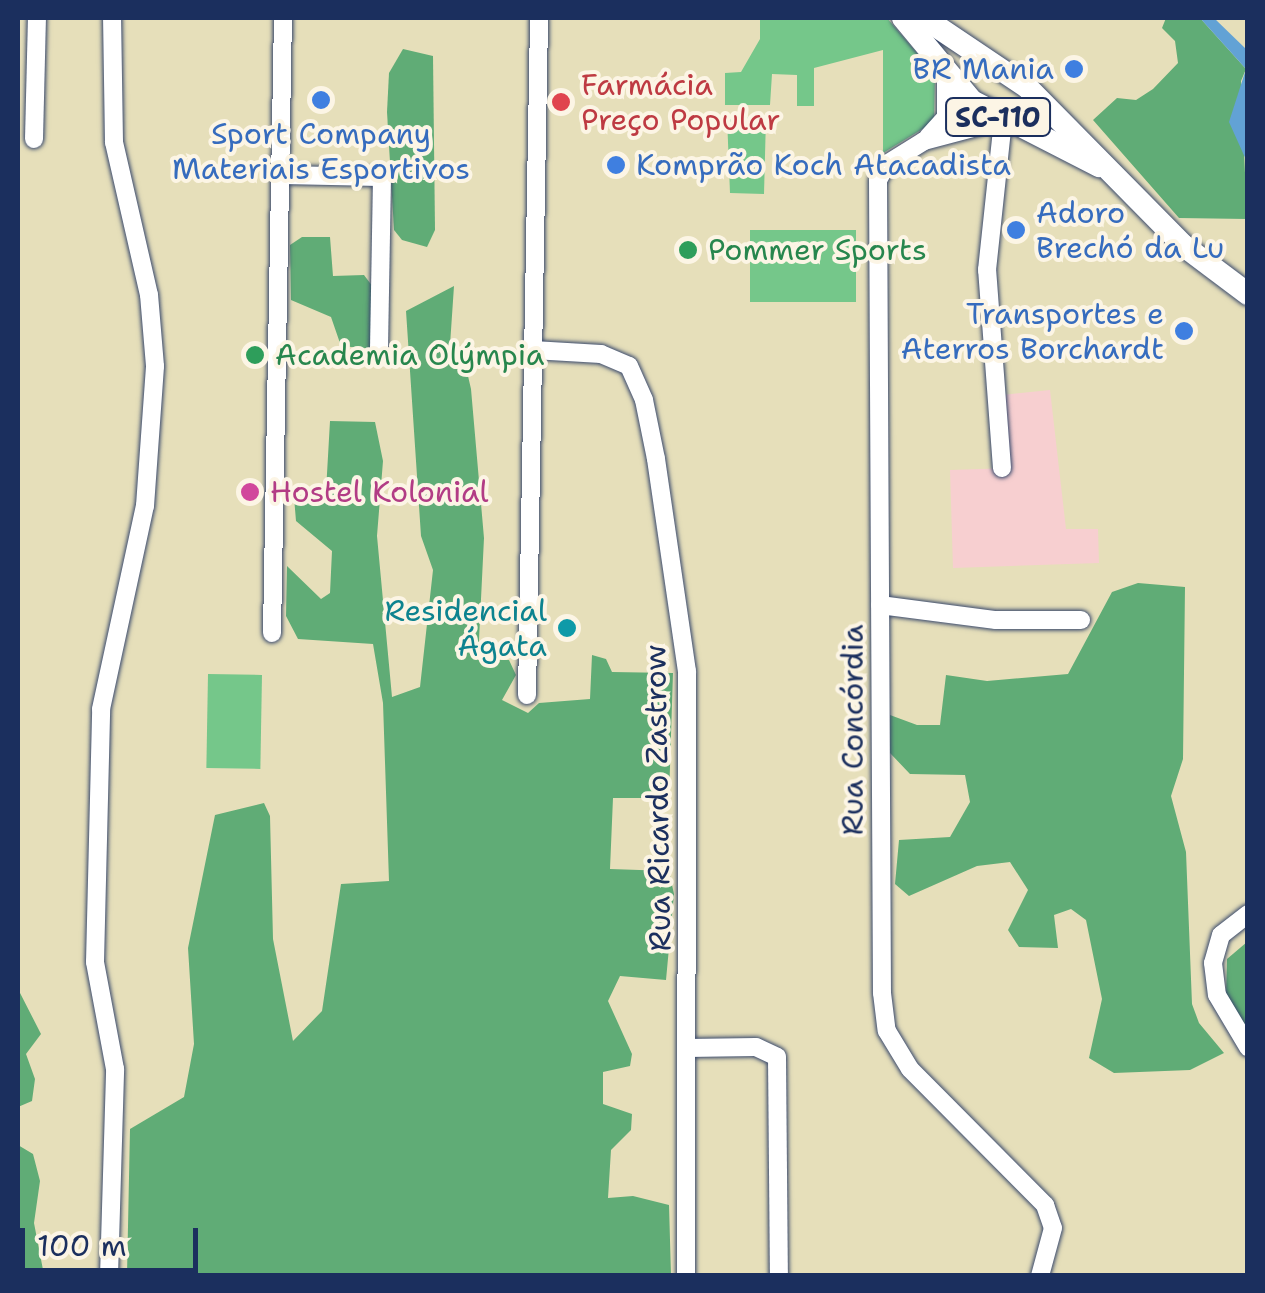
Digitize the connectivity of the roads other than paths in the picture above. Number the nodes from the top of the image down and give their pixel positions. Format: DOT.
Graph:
graph roads {
  1 [pos="36,18"];
  2 [pos="112,18"];
  3 [pos="283,18"];
  4 [pos="539,18"];
  5 [pos="902,18"];
  6 [pos="924,18"];
  7 [pos="965,43"];
  8 [pos="946,72"];
  9 [pos="1028,88"];
  10 [pos="1003,120"];
  11 [pos="34,139"];
  12 [pos="924,140"];
  13 [pos="280,176"];
  14 [pos="1122,181"];
  15 [pos="1248,294"];
  16 [pos="533,350"];
  17 [pos="379,352"];
  18 [pos="1002,468"];
  19 [pos="880,605"];
  20 [pos="1081,620"];
  21 [pos="272,633"];
  22 [pos="527,695"];
  23 [pos="1248,914"];
  24 [pos="1248,1046"];
  25 [pos="687,1048"];
  26 [pos="109,1276"];
  27 [pos="686,1276"];
  28 [pos="779,1276"];
  29 [pos="1040,1276"];
  1 -- 11 [label="street"];
  2 -- 26 [label="street"];
  3 -- 13 [label="street"];
  4 -- 16 [label="street"];
  5 -- 8 [label="main road, SC-110"];
  6 -- 7 [label="main road, SC-110"];
  7 -- 8 [label="main road"];
  7 -- 9 [label="main road, SC-110"];
  8 -- 10 [label="main road, SC-110"];
  8 -- 12 [label="street, Rua Concórdia"];
  9 -- 10 [label="main road"];
  9 -- 14 [label="main road, SC-110"];
  10 -- 12 [label="street, Rua Concórdia"];
  10 -- 14 [label="main road, SC-110"];
  10 -- 18 [label="street"];
  12 -- 19 [label="street, Rua Concórdia"];
  13 -- 17 [label="street"];
  13 -- 21 [label="street"];
  14 -- 15 [label="main road, SC-110"];
  16 -- 22 [label="street"];
  16 -- 25 [label="street, Rua Ricardo Zastrow"];
  19 -- 20 [label="street"];
  19 -- 29 [label="street, Rua Concórdia"];
  23 -- 24 [label="street"];
  25 -- 27 [label="street, Rua Ricardo Zastrow"];
  25 -- 28 [label="street"];
}
